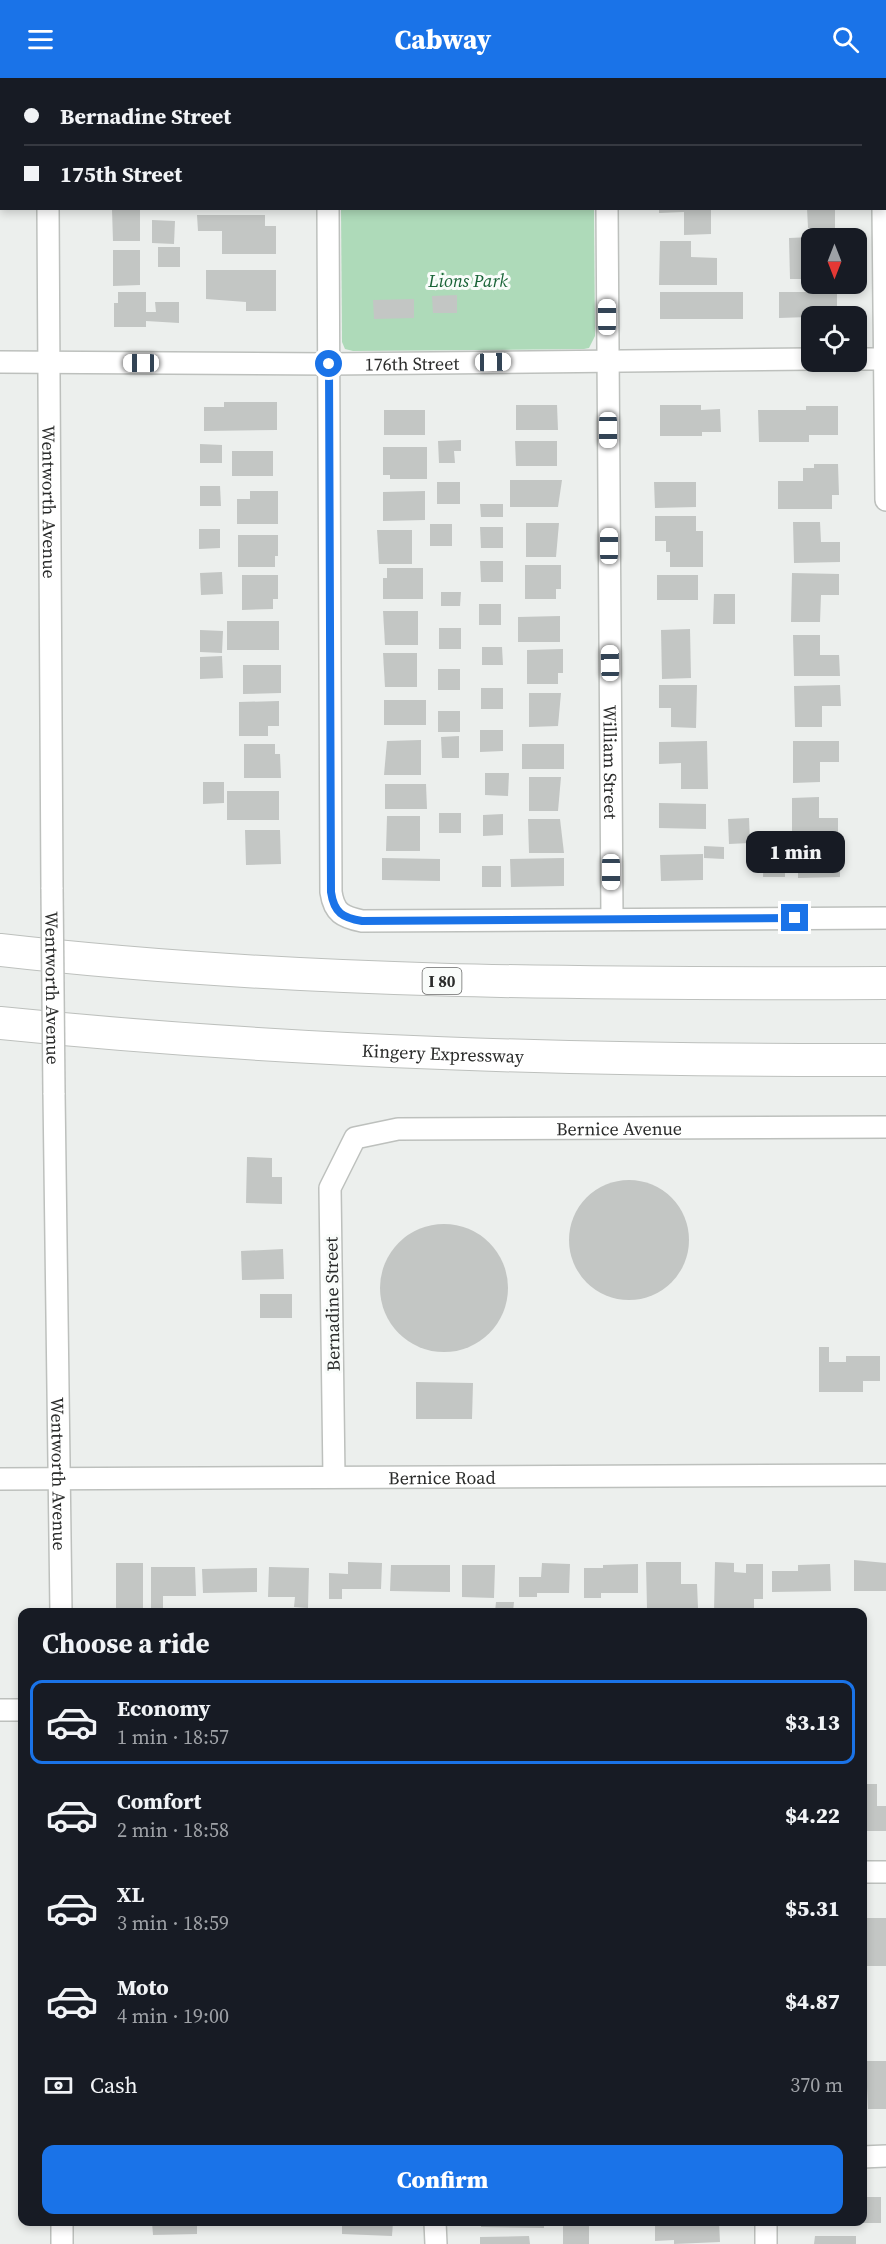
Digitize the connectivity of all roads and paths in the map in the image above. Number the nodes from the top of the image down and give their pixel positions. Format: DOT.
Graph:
graph roads {
  1 [pos="48,210"];
  2 [pos="328,210"];
  3 [pos="607,210"];
  4 [pos="883,210"];
  5 [pos="801,359"];
  6 [pos="867,359"];
  7 [pos="885,359"];
  8 [pos="608,360"];
  9 [pos="0,362"];
  10 [pos="49,362"];
  11 [pos="329,364"];
  12 [pos="886,500"];
  13 [pos="612,918"];
  14 [pos="886,918"];
  15 [pos="0,950"];
  16 [pos="886,983"];
  17 [pos="0,1023"];
  18 [pos="886,1060"];
  19 [pos="886,1127"];
  20 [pos="355,1138"];
  21 [pos="886,1475"];
  22 [pos="334,1477"];
  23 [pos="60,1478"];
  24 [pos="0,1479"];
  25 [pos="61,1608"];
  26 [pos="0,1710"];
  27 [pos="18,1710"];
  28 [pos="867,1872"];
  29 [pos="886,1872"];
  30 [pos="886,2156"];
  31 [pos="867,2157"];
  32 [pos="62,2226"];
  33 [pos="435,2226"];
  34 [pos="766,2226"];
  35 [pos="62,2244"];
  36 [pos="436,2244"];
  37 [pos="766,2244"];
  1 -- 10 [label="street, Wentworth Avenue"];
  2 -- 11 [label="street"];
  3 -- 8 [label="street, William Street"];
  4 -- 7 [label="street"];
  5 -- 8 [label="street, 176th Street"];
  6 -- 7 [label="street"];
  7 -- 12 [label="street"];
  8 -- 11 [label="street, 176th Street"];
  8 -- 13 [label="street, William Street"];
  9 -- 10 [label="street"];
  10 -- 11 [label="street, 176th Street"];
  10 -- 23 [label="street, Wentworth Avenue, bridge"];
  11 -- 13 [label="street"];
  13 -- 14 [label="street"];
  15 -- 16 [label="highway, I 80"];
  17 -- 18 [label="highway, Kingery Expressway"];
  19 -- 20 [label="street, Bernice Avenue"];
  20 -- 22 [label="street, Bernadine Street"];
  21 -- 22 [label="street, Bernice Road"];
  22 -- 23 [label="street, Bernice Road"];
  23 -- 24 [label="street, Bernice Road"];
  23 -- 25 [label="street, Wentworth Avenue"];
  26 -- 27 [label="street"];
  28 -- 29 [label="street"];
  30 -- 31 [label="street"];
  32 -- 35 [label="street"];
  33 -- 36 [label="street"];
  34 -- 37 [label="street"];
}
